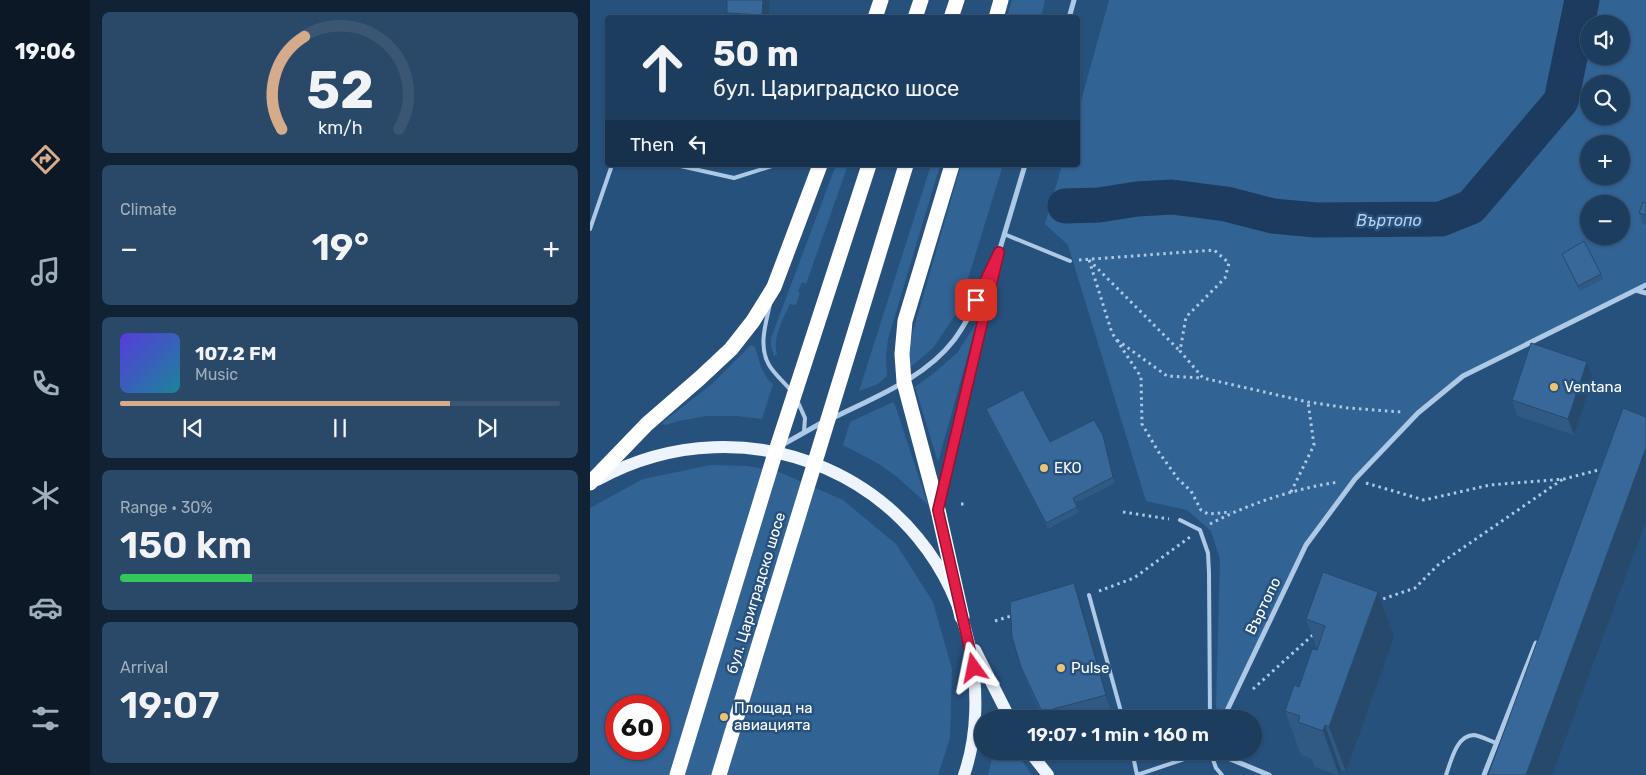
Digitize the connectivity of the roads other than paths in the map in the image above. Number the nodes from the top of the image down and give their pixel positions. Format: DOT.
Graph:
graph roads {
  1 [pos="881,0"];
  2 [pos="957,0"];
  3 [pos="1001,0"];
  4 [pos="1074,0"];
  5 [pos="876,15"];
  6 [pos="952,15"];
  7 [pos="997,15"];
  8 [pos="1070,15"];
  9 [pos="611,167"];
  10 [pos="685,167"];
  11 [pos="769,167"];
  12 [pos="819,167"];
  13 [pos="868,167"];
  14 [pos="905,167"];
  15 [pos="951,167"];
  16 [pos="1024,167"];
  17 [pos="590,229"];
  18 [pos="1004,234"];
  19 [pos="999,252"];
  20 [pos="1070,261"];
  21 [pos="1646,285"];
  22 [pos="774,287"];
  23 [pos="1636,290"];
  24 [pos="1646,294"];
  25 [pos="904,382"];
  26 [pos="804,432"];
  27 [pos="772,451"];
  28 [pos="590,483"];
  29 [pos="938,510"];
  30 [pos="1180,520"];
  31 [pos="1089,595"];
  32 [pos="962,617"];
  33 [pos="1540,633"];
  34 [pos="967,634"];
  35 [pos="1005,710"];
  36 [pos="1121,710"];
  37 [pos="1210,710"];
  38 [pos="1227,710"];
  39 [pos="1497,743"];
  40 [pos="1036,760"];
  41 [pos="1134,760"];
  42 [pos="1183,760"];
  43 [pos="1213,760"];
  44 [pos="1232,760"];
  45 [pos="676,775"];
  46 [pos="719,775"];
  47 [pos="964,775"];
  48 [pos="1048,775"];
  49 [pos="1137,775"];
  50 [pos="1222,775"];
  51 [pos="1269,775"];
  52 [pos="1446,775"];
  53 [pos="1484,775"];
  1 -- 5 [label="highway"];
  2 -- 6 [label="highway"];
  3 -- 7 [label="highway"];
  4 -- 8 [label="street"];
  9 -- 17 [label="lane"];
  10 -- 11 [label="lane"];
  12 -- 22 [label="highway"];
  13 -- 45 [label="highway, бул. Цариградско шосе, bridge"];
  14 -- 46 [label="highway, бул. Цариградско шосе, bridge"];
  15 -- 25 [label="highway"];
  16 -- 18 [label="street"];
  18 -- 19 [label="street"];
  18 -- 20 [label="lane"];
  19 -- 25 [label="street"];
  19 -- 29 [label="street"];
  21 -- 23 [label="street, Въртопо"];
  22 -- 26 [label="lane"];
  22 -- 28 [label="highway"];
  23 -- 24 [label="street"];
  23 -- 38 [label="street, Въртопо"];
  25 -- 26 [label="street"];
  25 -- 29 [label="highway"];
  26 -- 27 [label="street"];
  27 -- 28 [label="main road"];
  27 -- 32 [label="main road"];
  29 -- 32 [label="highway"];
  30 -- 37 [label="lane"];
  31 -- 36 [label="lane"];
  32 -- 34 [label="main road"];
  33 -- 39 [label="street"];
  34 -- 35 [label="main road"];
  34 -- 47 [label="main road"];
  39 -- 52 [label="lane"];
  39 -- 53 [label="street"];
  40 -- 48 [label="main road"];
  41 -- 49 [label="lane"];
  42 -- 49 [label="lane"];
  43 -- 50 [label="lane"];
  44 -- 51 [label="street"];
}
